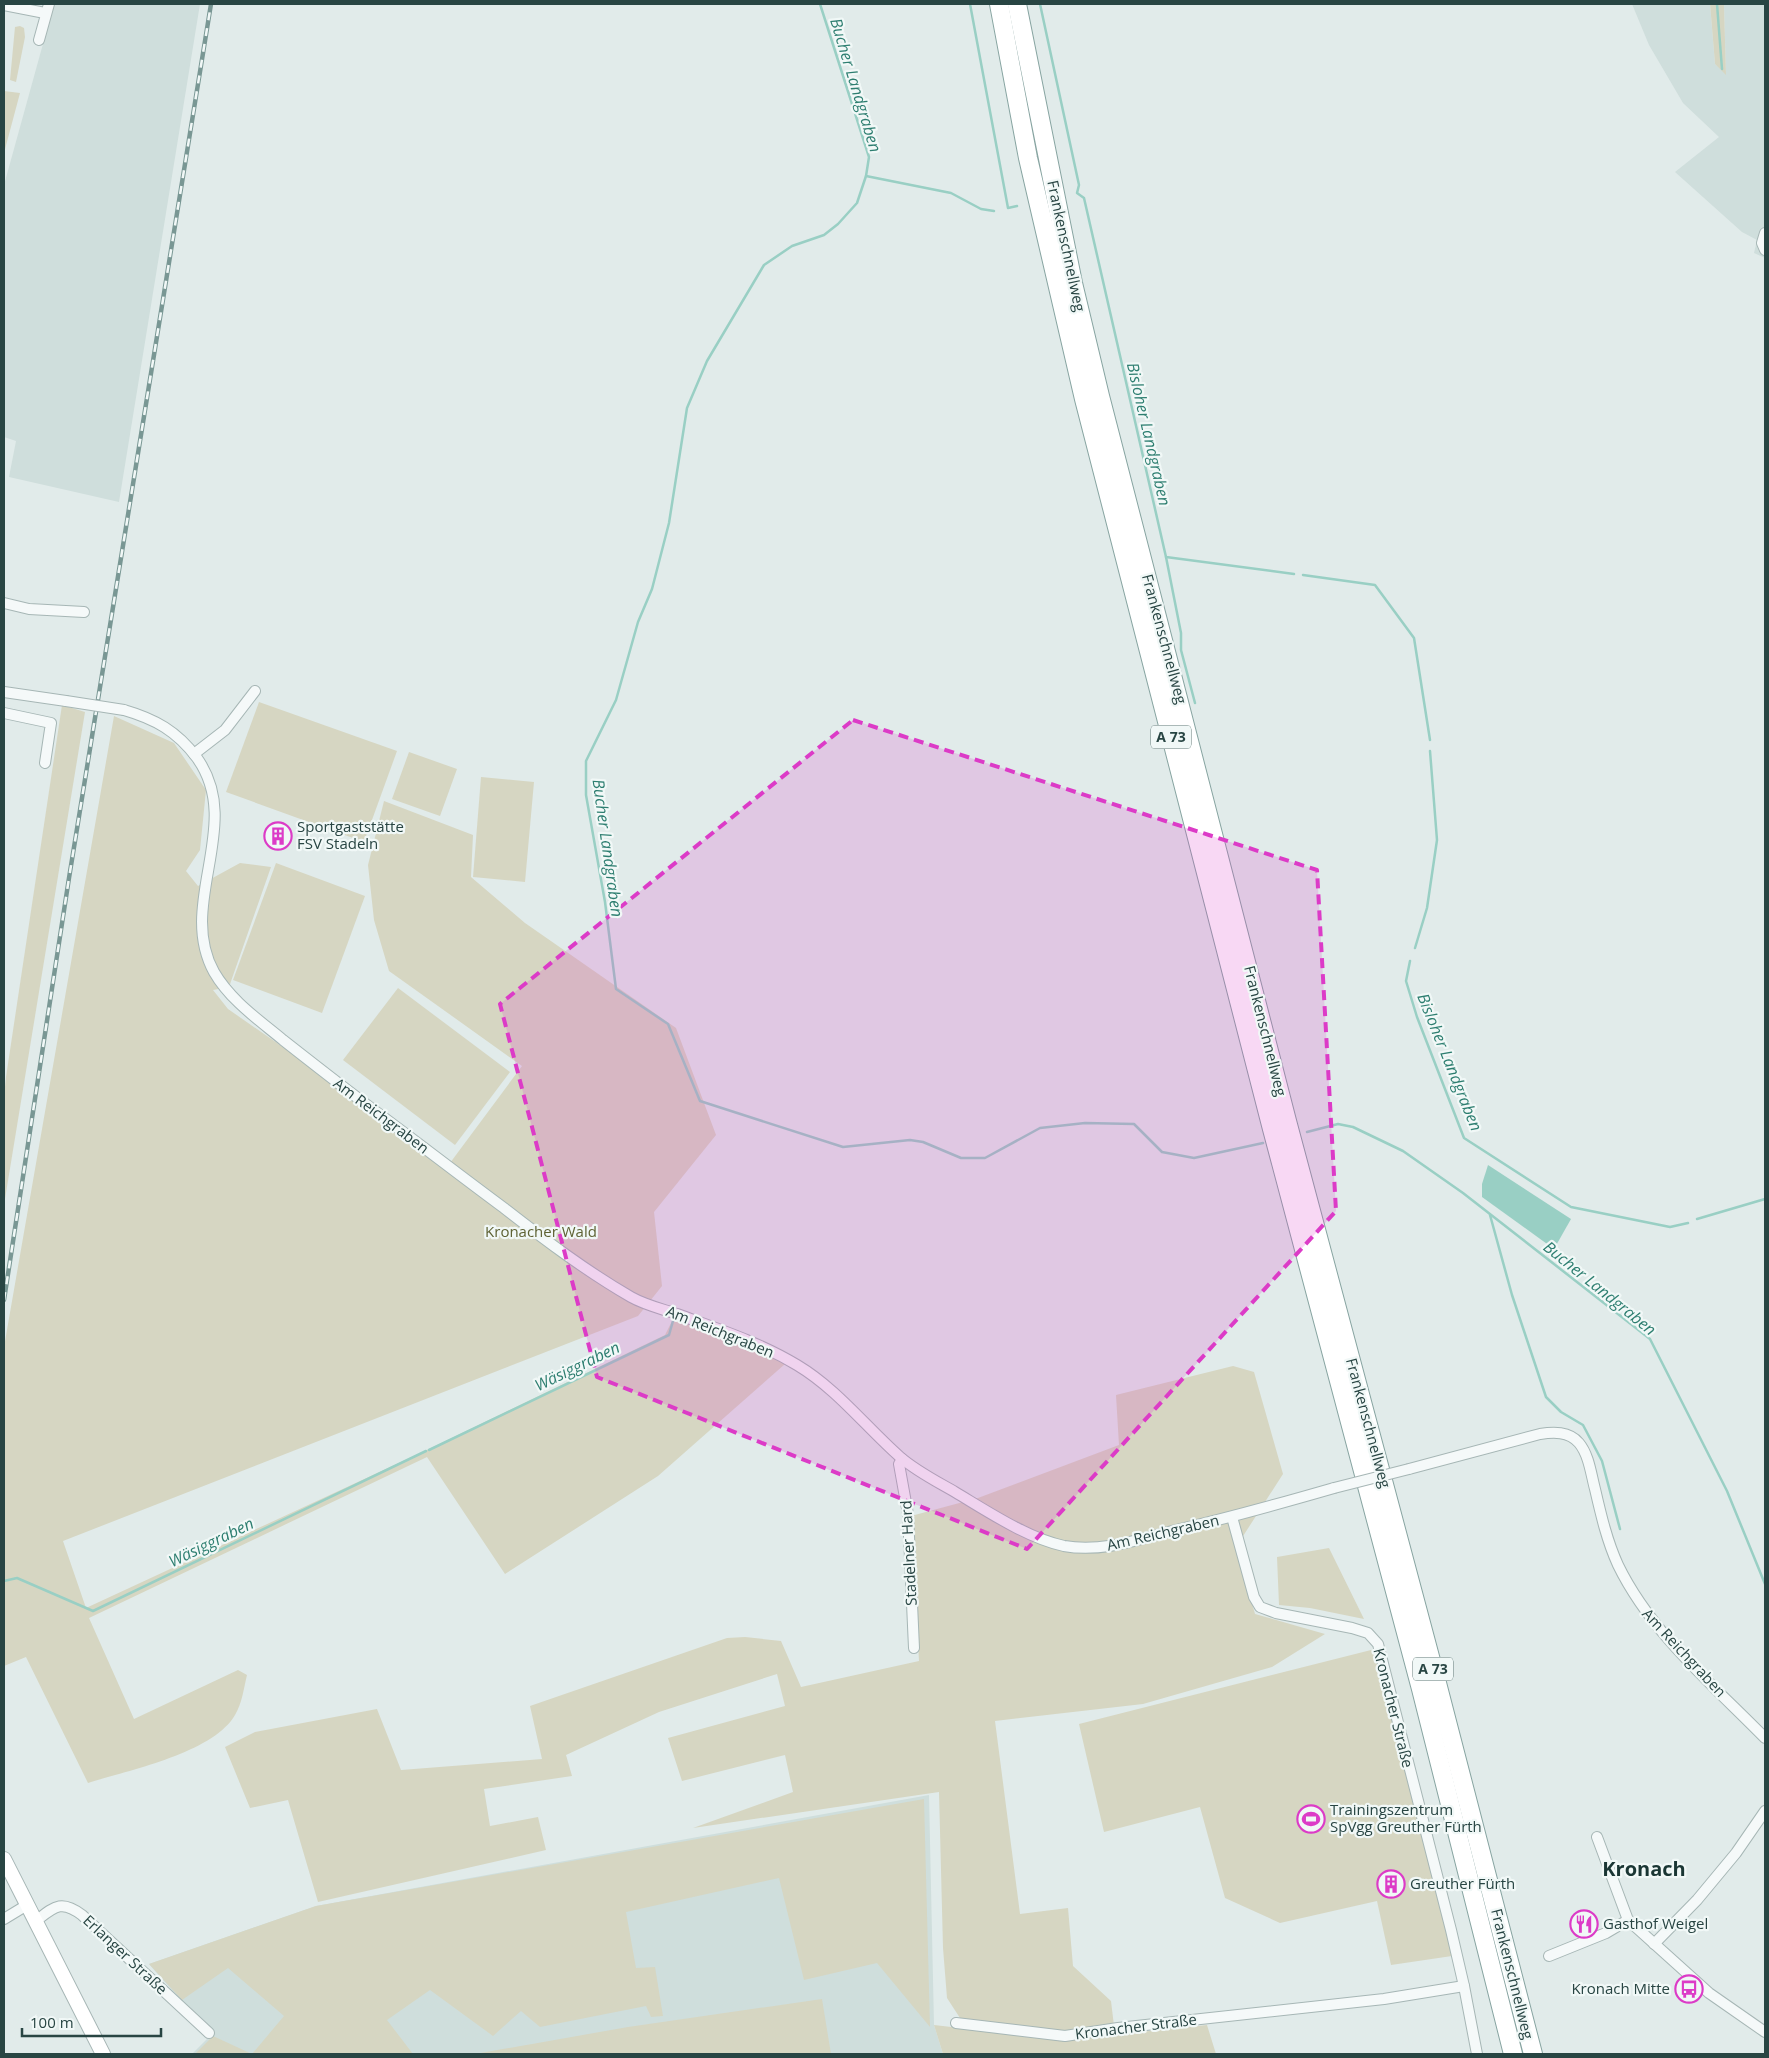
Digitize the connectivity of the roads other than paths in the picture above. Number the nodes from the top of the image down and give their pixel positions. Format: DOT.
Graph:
graph roads {
  1 [pos="999,4"];
  2 [pos="1017,4"];
  3 [pos="4,5"];
  4 [pos="47,8"];
  5 [pos="40,40"];
  6 [pos="1765,233"];
  7 [pos="1765,250"];
  8 [pos="4,603"];
  9 [pos="84,612"];
  10 [pos="255,691"];
  11 [pos="4,692"];
  12 [pos="4,713"];
  13 [pos="194,754"];
  14 [pos="45,763"];
  15 [pos="902,1459"];
  16 [pos="1232,1517"];
  17 [pos="914,1648"];
  18 [pos="1765,1738"];
  19 [pos="1765,1810"];
  20 [pos="1597,1837"];
  21 [pos="4,1859"];
  22 [pos="27,1905"];
  23 [pos="4,1920"];
  24 [pos="1628,1920"];
  25 [pos="36,1921"];
  26 [pos="1654,1944"];
  27 [pos="1548,1956"];
  28 [pos="1464,1986"];
  29 [pos="956,2023"];
  30 [pos="1765,2032"];
  31 [pos="208,2033"];
  32 [pos="103,2054"];
  33 [pos="1477,2054"];
  34 [pos="1513,2054"];
  35 [pos="1533,2054"];
  1 -- 34 [label="highway, Frankenschnellweg / A 73"];
  2 -- 35 [label="highway, Frankenschnellweg / A 73"];
  3 -- 4 [label="street"];
  4 -- 5 [label="street"];
  6 -- 7 [label="street"];
  8 -- 9 [label="street"];
  10 -- 13 [label="street"];
  11 -- 13 [label="street, bridge"];
  12 -- 14 [label="street"];
  13 -- 15 [label="street, Am Reichgraben"];
  15 -- 16 [label="street, Am Reichgraben"];
  15 -- 17 [label="street, Stadelner Hard"];
  16 -- 18 [label="street, Am Reichgraben, bridge"];
  16 -- 28 [label="street, Kronacher Straße"];
  19 -- 26 [label="street"];
  20 -- 24 [label="street"];
  21 -- 22 [label="main road"];
  22 -- 23 [label="street"];
  22 -- 25 [label="main road"];
  24 -- 26 [label="street"];
  24 -- 27 [label="street"];
  25 -- 31 [label="street, Erlanger Straße"];
  25 -- 32 [label="main road"];
  26 -- 30 [label="street"];
  28 -- 29 [label="street, Kronacher Straße"];
  28 -- 33 [label="street, Kronacher Straße"];
}
